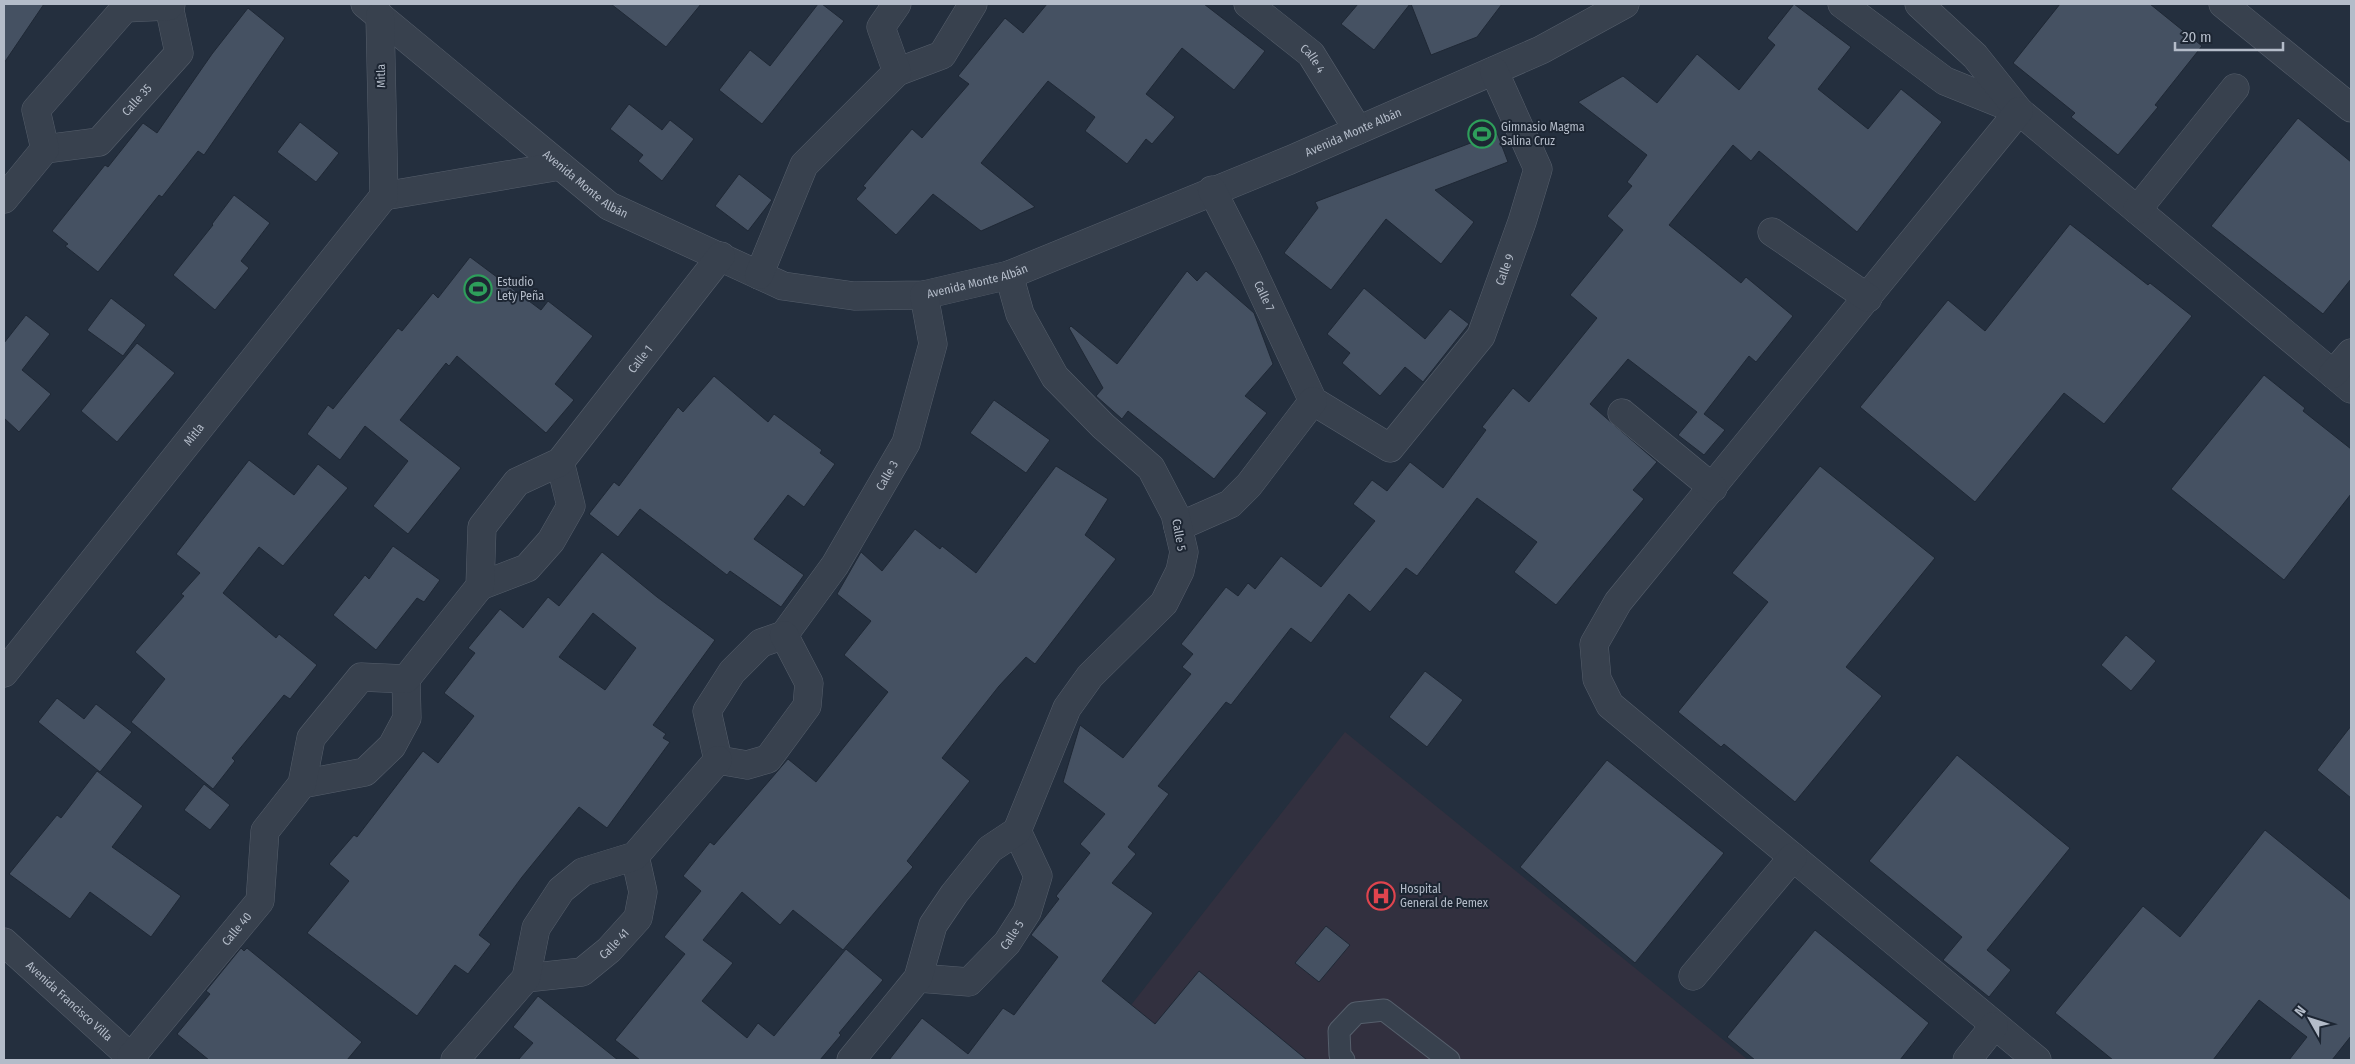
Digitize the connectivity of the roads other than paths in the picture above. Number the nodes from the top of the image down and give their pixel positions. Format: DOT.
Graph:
graph roads {
  1 [pos="897,4"];
  2 [pos="973,4"];
  3 [pos="1248,4"];
  4 [pos="1625,4"];
  5 [pos="1842,4"];
  6 [pos="1919,4"];
  7 [pos="2223,4"];
  8 [pos="170,5"];
  9 [pos="372,10"];
  10 [pos="1494,71"];
  11 [pos="897,72"];
  12 [pos="2235,88"];
  13 [pos="2351,108"];
  14 [pos="2019,111"];
  15 [pos="1358,130"];
  16 [pos="45,149"];
  17 [pos="560,166"];
  18 [pos="1212,190"];
  19 [pos="384,196"];
  20 [pos="4,199"];
  21 [pos="2137,210"];
  22 [pos="1772,232"];
  23 [pos="721,256"];
  24 [pos="759,275"];
  25 [pos="1009,275"];
  26 [pos="924,295"];
  27 [pos="1868,298"];
  28 [pos="2351,353"];
  29 [pos="2342,381"];
  30 [pos="1313,401"];
  31 [pos="1622,413"];
  32 [pos="560,462"];
  33 [pos="1713,488"];
  34 [pos="1178,527"];
  35 [pos="480,586"];
  36 [pos="784,635"];
  37 [pos="4,673"];
  38 [pos="406,679"];
  39 [pos="718,760"];
  40 [pos="302,784"];
  41 [pos="1017,831"];
  42 [pos="635,856"];
  43 [pos="1793,857"];
  44 [pos="4,942"];
  45 [pos="1692,976"];
  46 [pos="526,978"];
  47 [pos="918,978"];
  48 [pos="1994,1026"];
  49 [pos="133,1059"];
  50 [pos="455,1060"];
  51 [pos="851,1060"];
  52 [pos="1344,1060"];
  53 [pos="1448,1060"];
  54 [pos="1968,1060"];
  55 [pos="2037,1060"];
  1 -- 11 [label="street"];
  2 -- 11 [label="street"];
  3 -- 15 [label="street, Calle 4"];
  4 -- 10 [label="street, Avenida Monte Albán"];
  5 -- 14 [label="street"];
  6 -- 14 [label="street"];
  7 -- 13 [label="street"];
  8 -- 16 [label="street, Calle 35"];
  8 -- 16 [label="street, Calle 35"];
  9 -- 17 [label="street, Avenida Monte Albán"];
  9 -- 19 [label="street, Mitla"];
  10 -- 15 [label="street, Avenida Monte Albán"];
  10 -- 30 [label="street, Calle 9"];
  11 -- 24 [label="street"];
  12 -- 21 [label="street"];
  14 -- 21 [label="street"];
  14 -- 27 [label="street"];
  15 -- 18 [label="street, Avenida Monte Albán"];
  16 -- 20 [label="street"];
  17 -- 19 [label="street"];
  17 -- 23 [label="street, Avenida Monte Albán"];
  18 -- 25 [label="street, Avenida Monte Albán"];
  18 -- 30 [label="street, Calle 7"];
  19 -- 37 [label="street, Mitla"];
  21 -- 29 [label="street"];
  22 -- 27 [label="street"];
  23 -- 24 [label="street, Avenida Monte Albán"];
  23 -- 32 [label="street, Calle 1"];
  24 -- 26 [label="street, Avenida Monte Albán"];
  25 -- 26 [label="street, Avenida Monte Albán"];
  25 -- 34 [label="street, Calle 5"];
  26 -- 36 [label="street, Calle 3"];
  27 -- 33 [label="street"];
  28 -- 29 [label="street"];
  30 -- 34 [label="street"];
  31 -- 33 [label="street"];
  32 -- 35 [label="street, Calle 1"];
  32 -- 35 [label="street"];
  33 -- 43 [label="street"];
  34 -- 41 [label="street, Calle 5"];
  35 -- 38 [label="street"];
  36 -- 39 [label="street"];
  36 -- 39 [label="street"];
  38 -- 40 [label="street, Calle 40"];
  38 -- 40 [label="street"];
  39 -- 42 [label="street"];
  40 -- 49 [label="street, Calle 40"];
  41 -- 47 [label="street"];
  41 -- 47 [label="street, Calle 5"];
  42 -- 46 [label="street"];
  42 -- 46 [label="street, Calle 41"];
  43 -- 45 [label="street"];
  43 -- 48 [label="street"];
  44 -- 49 [label="street, Avenida Francisco Villa"];
  46 -- 50 [label="street"];
  47 -- 51 [label="street"];
  48 -- 54 [label="street"];
  48 -- 55 [label="street"];
  52 -- 53 [label="lane"];
}
